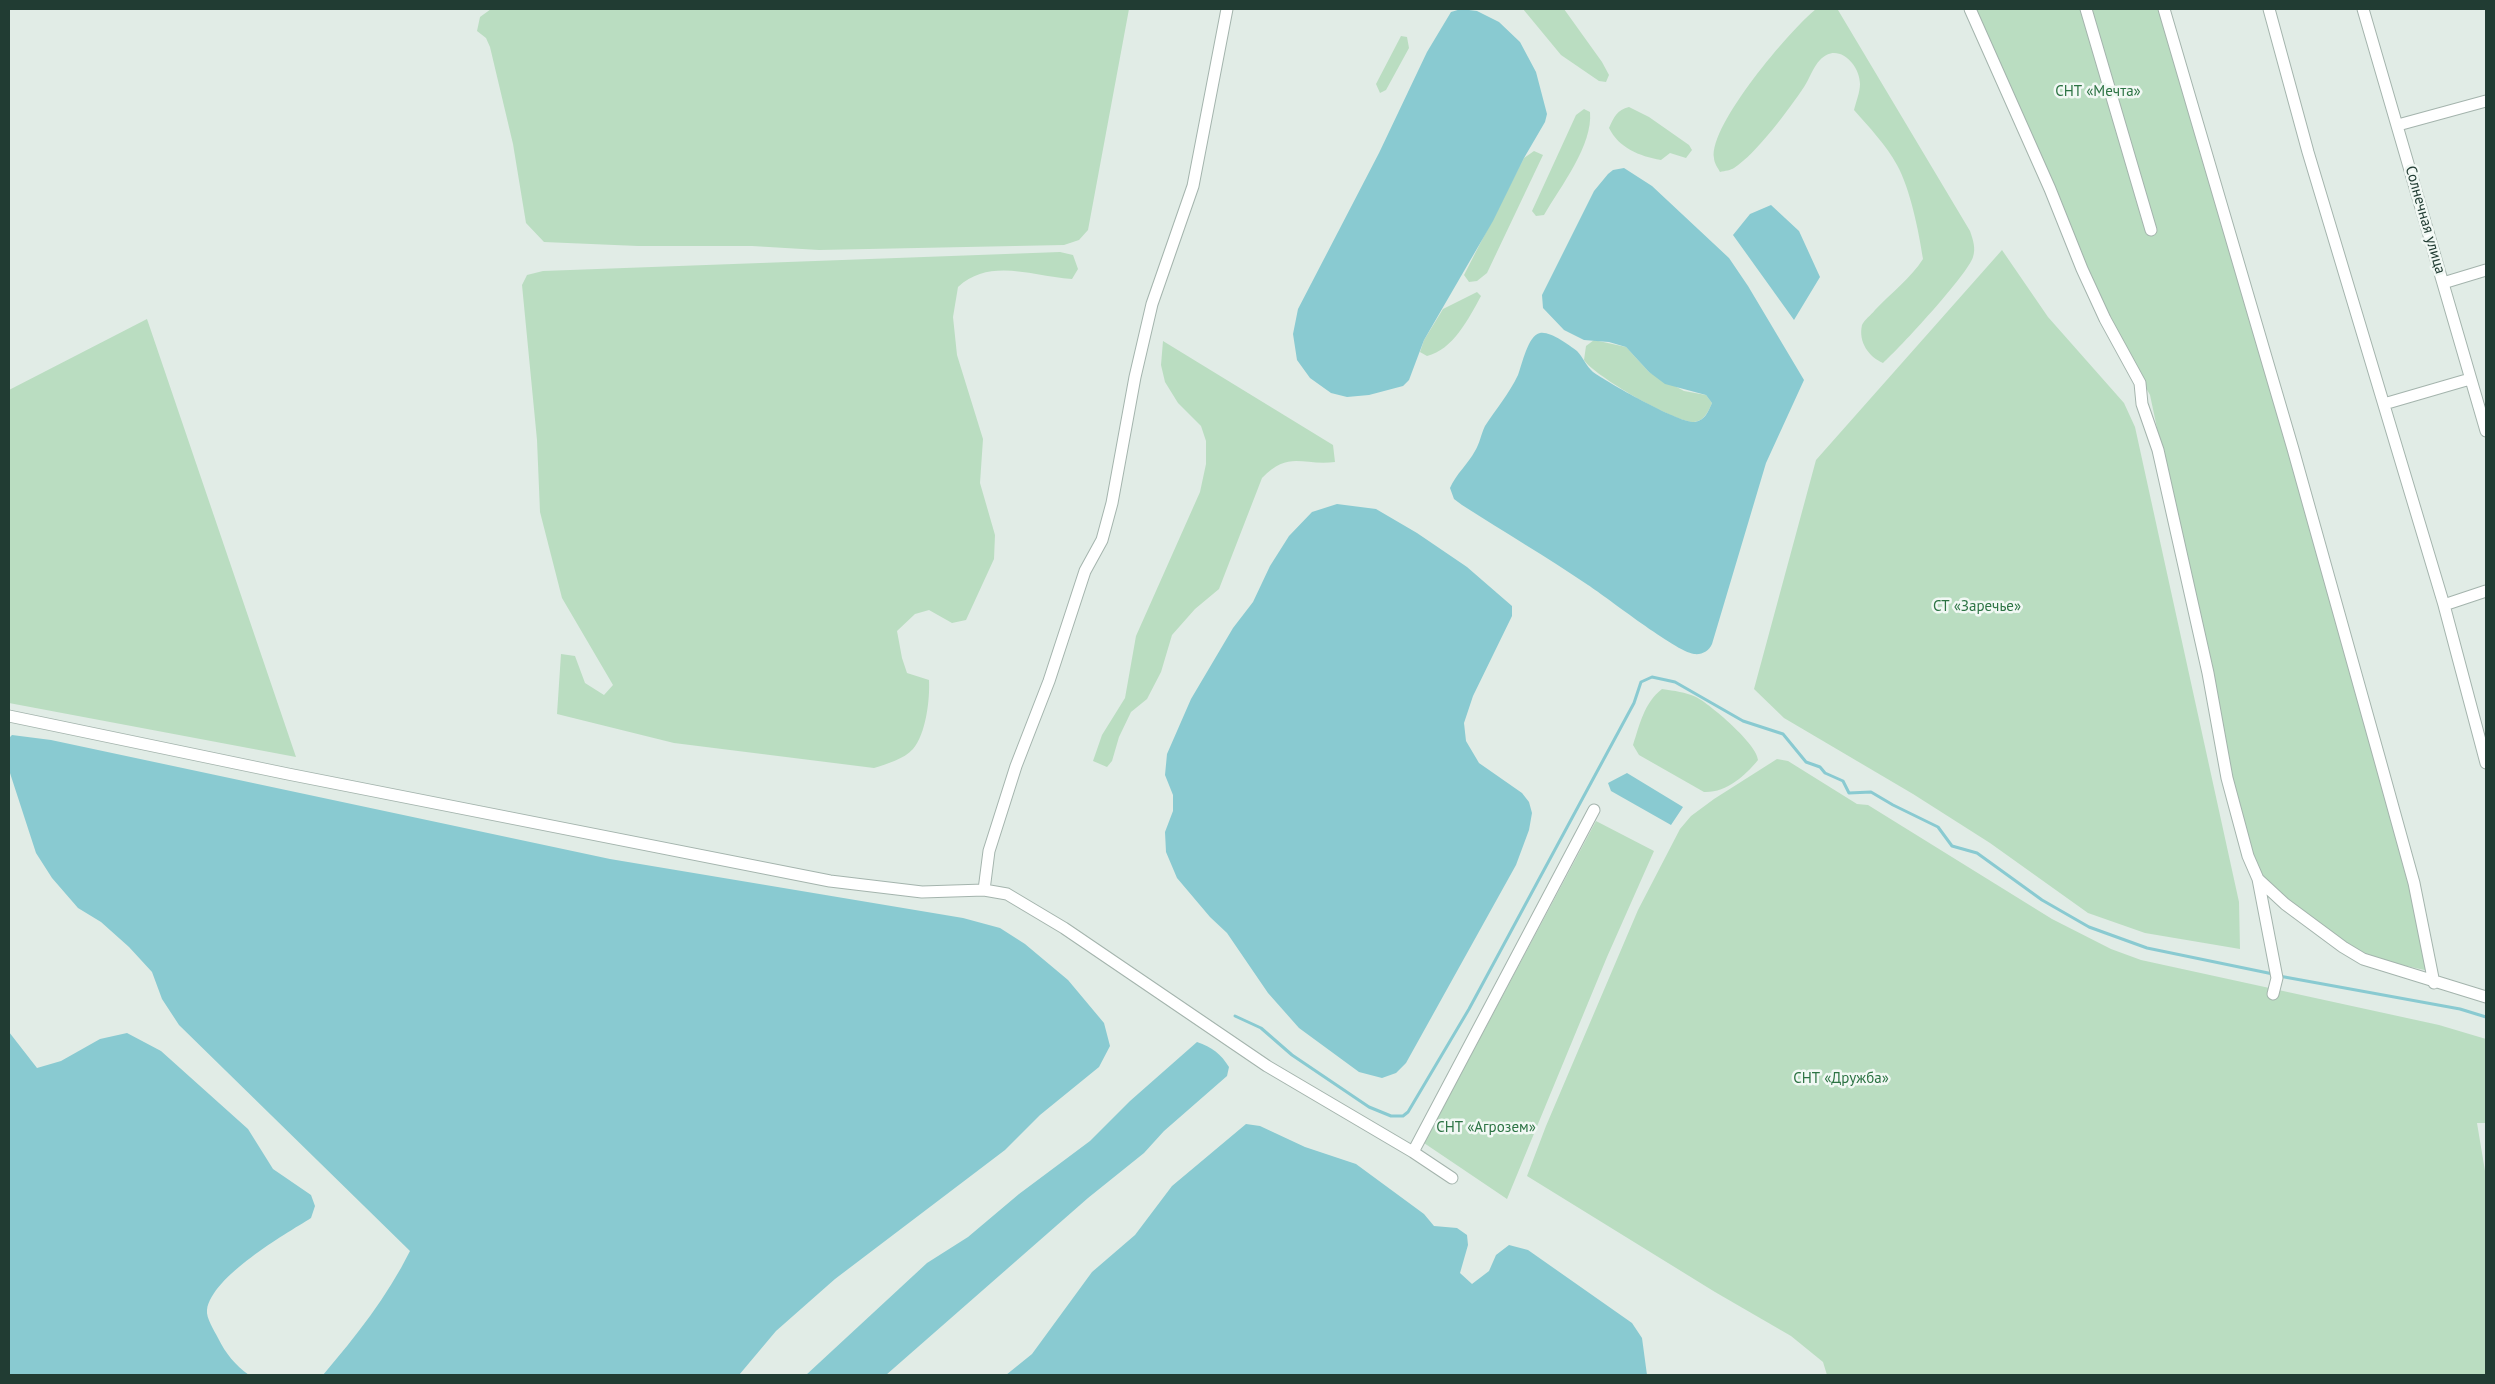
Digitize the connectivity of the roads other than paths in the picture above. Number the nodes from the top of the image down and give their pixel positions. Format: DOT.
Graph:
graph roads {
  1 [pos="1228,9"];
  2 [pos="1970,9"];
  3 [pos="2086,9"];
  4 [pos="2164,9"];
  5 [pos="2269,9"];
  6 [pos="2363,9"];
  7 [pos="2486,101"];
  8 [pos="2398,125"];
  9 [pos="2151,230"];
  10 [pos="2486,270"];
  11 [pos="2443,283"];
  12 [pos="2470,379"];
  13 [pos="2384,404"];
  14 [pos="2486,431"];
  15 [pos="2486,591"];
  16 [pos="2444,606"];
  17 [pos="9,716"];
  18 [pos="2486,763"];
  19 [pos="1594,810"];
  20 [pos="2258,879"];
  21 [pos="984,890"];
  22 [pos="2434,983"];
  23 [pos="2273,994"];
  24 [pos="2486,997"];
  25 [pos="1413,1152"];
  26 [pos="1452,1178"];
  1 -- 21 [label="street"];
  2 -- 20 [label="street"];
  3 -- 9 [label="street"];
  4 -- 22 [label="street"];
  5 -- 13 [label="street"];
  6 -- 8 [label="street, Солнечная улица"];
  7 -- 8 [label="street"];
  8 -- 11 [label="street, Солнечная улица"];
  10 -- 11 [label="street"];
  11 -- 12 [label="street, Солнечная улица"];
  12 -- 13 [label="street"];
  12 -- 14 [label="street, Солнечная улица"];
  13 -- 16 [label="street"];
  15 -- 16 [label="street"];
  16 -- 18 [label="street"];
  17 -- 21 [label="street"];
  19 -- 25 [label="street"];
  20 -- 22 [label="street"];
  20 -- 23 [label="street"];
  21 -- 25 [label="street"];
  22 -- 24 [label="street"];
  25 -- 26 [label="street"];
}
